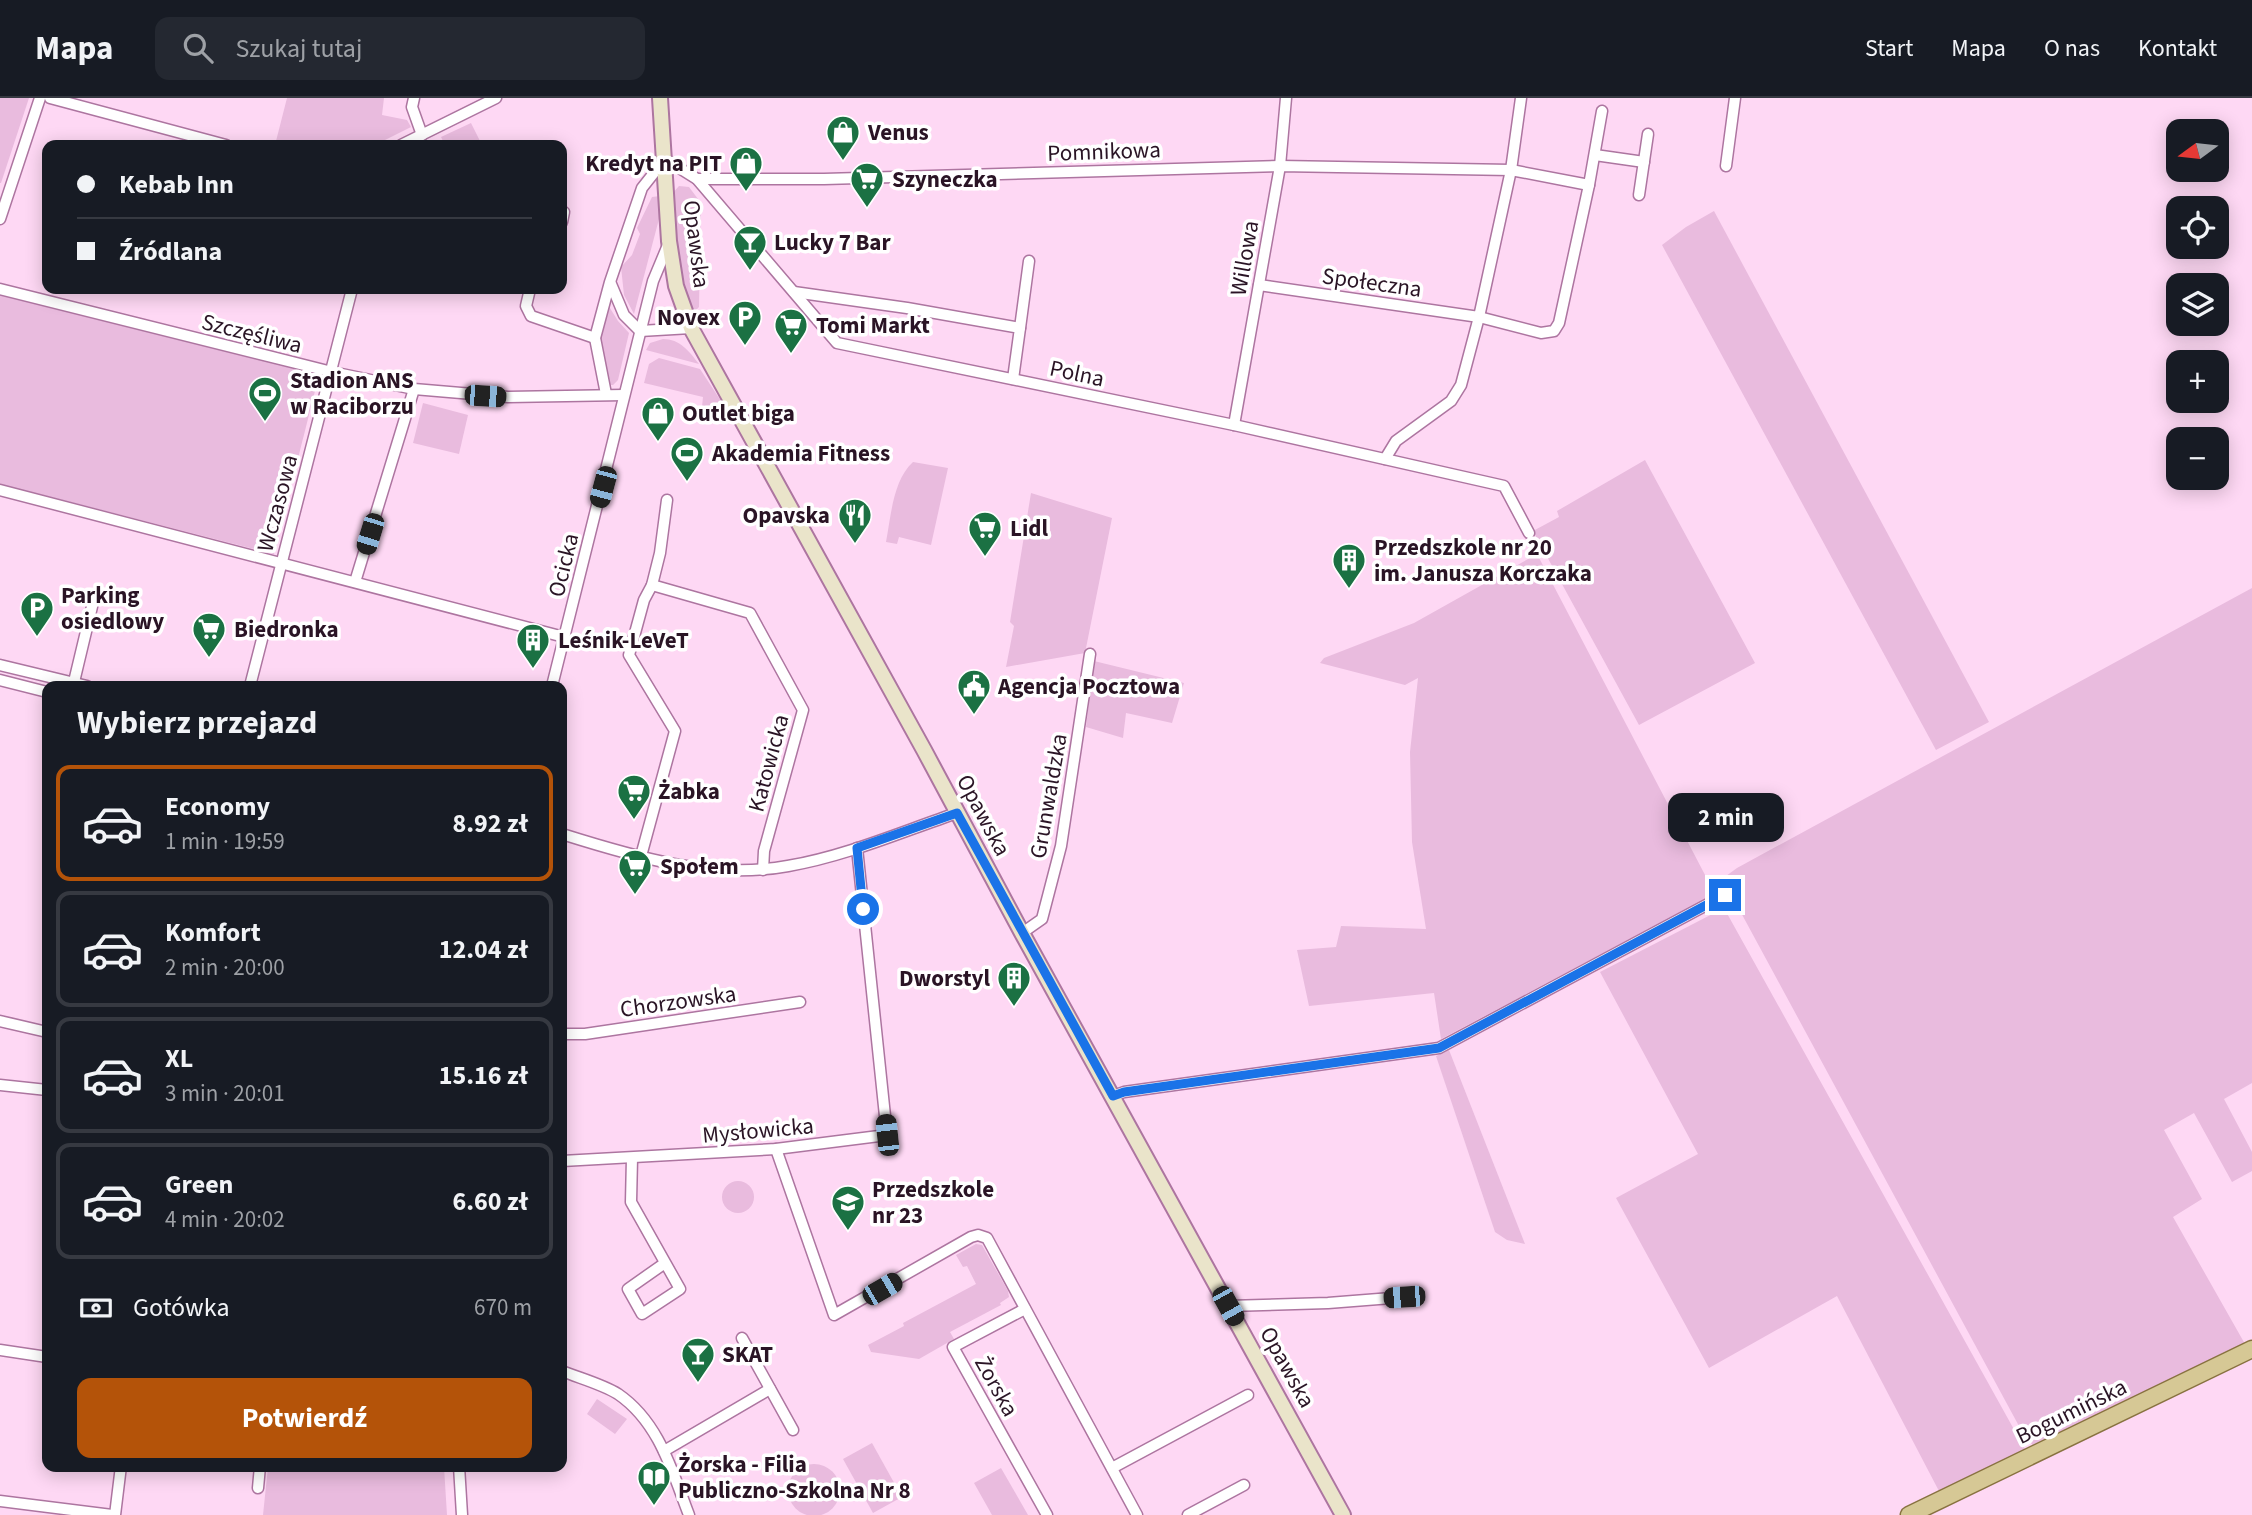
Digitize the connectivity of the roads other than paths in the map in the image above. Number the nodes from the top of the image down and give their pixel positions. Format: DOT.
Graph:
graph roads {
  1 [pos="40,98"];
  2 [pos="50,98"];
  3 [pos="414,98"];
  4 [pos="496,98"];
  5 [pos="1286,98"];
  6 [pos="1521,98"];
  7 [pos="1735,98"];
  8 [pos="659,103"];
  9 [pos="1602,111"];
  10 [pos="1648,134"];
  11 [pos="422,135"];
  12 [pos="207,140"];
  13 [pos="412,140"];
  14 [pos="1595,155"];
  15 [pos="665,159"];
  16 [pos="1644,162"];
  17 [pos="1280,166"];
  18 [pos="1726,166"];
  19 [pos="1511,170"];
  20 [pos="697,179"];
  21 [pos="1589,185"];
  22 [pos="1639,195"];
  23 [pos="0,219"];
  24 [pos="669,241"];
  25 [pos="1029,261"];
  26 [pos="610,282"];
  27 [pos="1259,285"];
  28 [pos="0,289"];
  29 [pos="794,292"];
  30 [pos="351,294"];
  31 [pos="529,294"];
  32 [pos="1479,317"];
  33 [pos="691,328"];
  34 [pos="1020,328"];
  35 [pos="640,331"];
  36 [pos="595,338"];
  37 [pos="332,372"];
  38 [pos="1013,379"];
  39 [pos="414,388"];
  40 [pos="606,394"];
  41 [pos="624,395"];
  42 [pos="1234,425"];
  43 [pos="1385,459"];
  44 [pos="0,490"];
  45 [pos="667,500"];
  46 [pos="1530,533"];
  47 [pos="281,563"];
  48 [pos="355,582"];
  49 [pos="652,585"];
  50 [pos="95,594"];
  51 [pos="564,637"];
  52 [pos="1090,654"];
  53 [pos="0,665"];
  54 [pos="0,680"];
  55 [pos="61,681"];
  56 [pos="74,681"];
  57 [pos="251,681"];
  58 [pos="553,681"];
  59 [pos="42,691"];
  60 [pos="957,813"];
  61 [pos="567,835"];
  62 [pos="857,848"];
  63 [pos="641,856"];
  64 [pos="763,870"];
  65 [pos="1725,895"];
  66 [pos="1021,933"];
  67 [pos="800,1002"];
  68 [pos="0,1021"];
  69 [pos="42,1031"];
  70 [pos="567,1034"];
  71 [pos="0,1085"];
  72 [pos="42,1089"];
  73 [pos="1113,1096"];
  74 [pos="776,1149"];
  75 [pos="632,1158"];
  76 [pos="567,1161"];
  77 [pos="665,1263"];
  78 [pos="1404,1297"];
  79 [pos="1228,1306"];
  80 [pos="1025,1309"];
  81 [pos="742,1338"];
  82 [pos="2252,1349"];
  83 [pos="0,1350"];
  84 [pos="42,1356"];
  85 [pos="567,1373"];
  86 [pos="770,1389"];
  87 [pos="1248,1395"];
  88 [pos="793,1430"];
  89 [pos="664,1451"];
  90 [pos="1112,1468"];
  91 [pos="120,1472"];
  92 [pos="259,1472"];
  93 [pos="459,1472"];
  94 [pos="1244,1485"];
  95 [pos="258,1488"];
  96 [pos="0,1501"];
  97 [pos="114,1515"];
  98 [pos="462,1515"];
  99 [pos="689,1515"];
  100 [pos="1047,1515"];
  101 [pos="1137,1515"];
  102 [pos="1188,1515"];
  103 [pos="1343,1515"];
  104 [pos="1909,1515"];
  1 -- 23 [label="street"];
  2 -- 12 [label="street"];
  3 -- 11 [label="street"];
  4 -- 11 [label="street"];
  5 -- 17 [label="street, Willowa"];
  6 -- 19 [label="street"];
  7 -- 18 [label="street"];
  8 -- 15 [label="main road, Opawska"];
  9 -- 14 [label="street"];
  10 -- 16 [label="street"];
  11 -- 13 [label="street"];
  14 -- 16 [label="street"];
  14 -- 21 [label="street"];
  15 -- 20 [label="street, Polna"];
  15 -- 24 [label="main road, Opawska"];
  15 -- 26 [label="street"];
  16 -- 22 [label="street"];
  17 -- 19 [label="street, Pomnikowa"];
  17 -- 20 [label="street, Pomnikowa"];
  17 -- 27 [label="street, Willowa"];
  19 -- 21 [label="street, Pomnikowa"];
  19 -- 32 [label="street"];
  20 -- 29 [label="street, Polna"];
  21 -- 32 [label="street, Społeczna"];
  24 -- 33 [label="main road, Opawska"];
  24 -- 35 [label="street, Ocicka"];
  25 -- 34 [label="street"];
  26 -- 35 [label="street"];
  26 -- 36 [label="street"];
  27 -- 32 [label="street, Społeczna"];
  27 -- 42 [label="street, Willowa"];
  28 -- 37 [label="street, Szczęśliwa"];
  29 -- 34 [label="street"];
  29 -- 38 [label="street, Polna"];
  30 -- 37 [label="street, Wczasowa"];
  31 -- 36 [label="street"];
  32 -- 43 [label="street"];
  33 -- 35 [label="street"];
  33 -- 60 [label="main road, Opawska"];
  34 -- 38 [label="street"];
  35 -- 41 [label="street, Ocicka"];
  36 -- 40 [label="street"];
  37 -- 39 [label="street, Szczęśliwa"];
  37 -- 47 [label="street, Wczasowa"];
  38 -- 42 [label="street, Polna"];
  39 -- 40 [label="street, Szczęśliwa"];
  39 -- 48 [label="street"];
  40 -- 41 [label="street, Szczęśliwa"];
  41 -- 51 [label="street, Ocicka"];
  42 -- 43 [label="street, Polna"];
  43 -- 46 [label="street, Polna"];
  44 -- 47 [label="street"];
  45 -- 49 [label="street"];
  47 -- 48 [label="street"];
  47 -- 57 [label="street, Wczasowa"];
  48 -- 51 [label="street"];
  49 -- 63 [label="street"];
  49 -- 64 [label="street, Katowicka"];
  50 -- 56 [label="street"];
  51 -- 58 [label="street, Ocicka"];
  52 -- 66 [label="street, Grunwaldzka"];
  53 -- 55 [label="street"];
  54 -- 59 [label="street"];
  60 -- 62 [label="street"];
  60 -- 66 [label="main road, Opawska"];
  61 -- 63 [label="street"];
  62 -- 64 [label="street"];
  62 -- 74 [label="street, Mysłowicka"];
  63 -- 64 [label="street"];
  65 -- 73 [label="street"];
  66 -- 73 [label="main road, Opawska"];
  67 -- 70 [label="street, Chorzowska"];
  68 -- 69 [label="street"];
  71 -- 72 [label="street"];
  73 -- 79 [label="main road, Opawska"];
  74 -- 75 [label="street, Mysłowicka"];
  74 -- 80 [label="street"];
  75 -- 76 [label="street, Mysłowicka"];
  75 -- 77 [label="street"];
  77 -- 77 [label="street"];
  78 -- 79 [label="street"];
  79 -- 103 [label="main road, Opawska"];
  80 -- 90 [label="street"];
  80 -- 100 [label="street, Żorska"];
  81 -- 86 [label="street"];
  82 -- 104 [label="main road, Bogumińska"];
  83 -- 84 [label="street"];
  85 -- 89 [label="street"];
  86 -- 88 [label="street"];
  86 -- 89 [label="street"];
  87 -- 90 [label="street"];
  89 -- 99 [label="street"];
  90 -- 101 [label="street"];
  91 -- 97 [label="street"];
  92 -- 95 [label="street"];
  93 -- 98 [label="street"];
  94 -- 102 [label="street"];
  96 -- 97 [label="street"];
}
